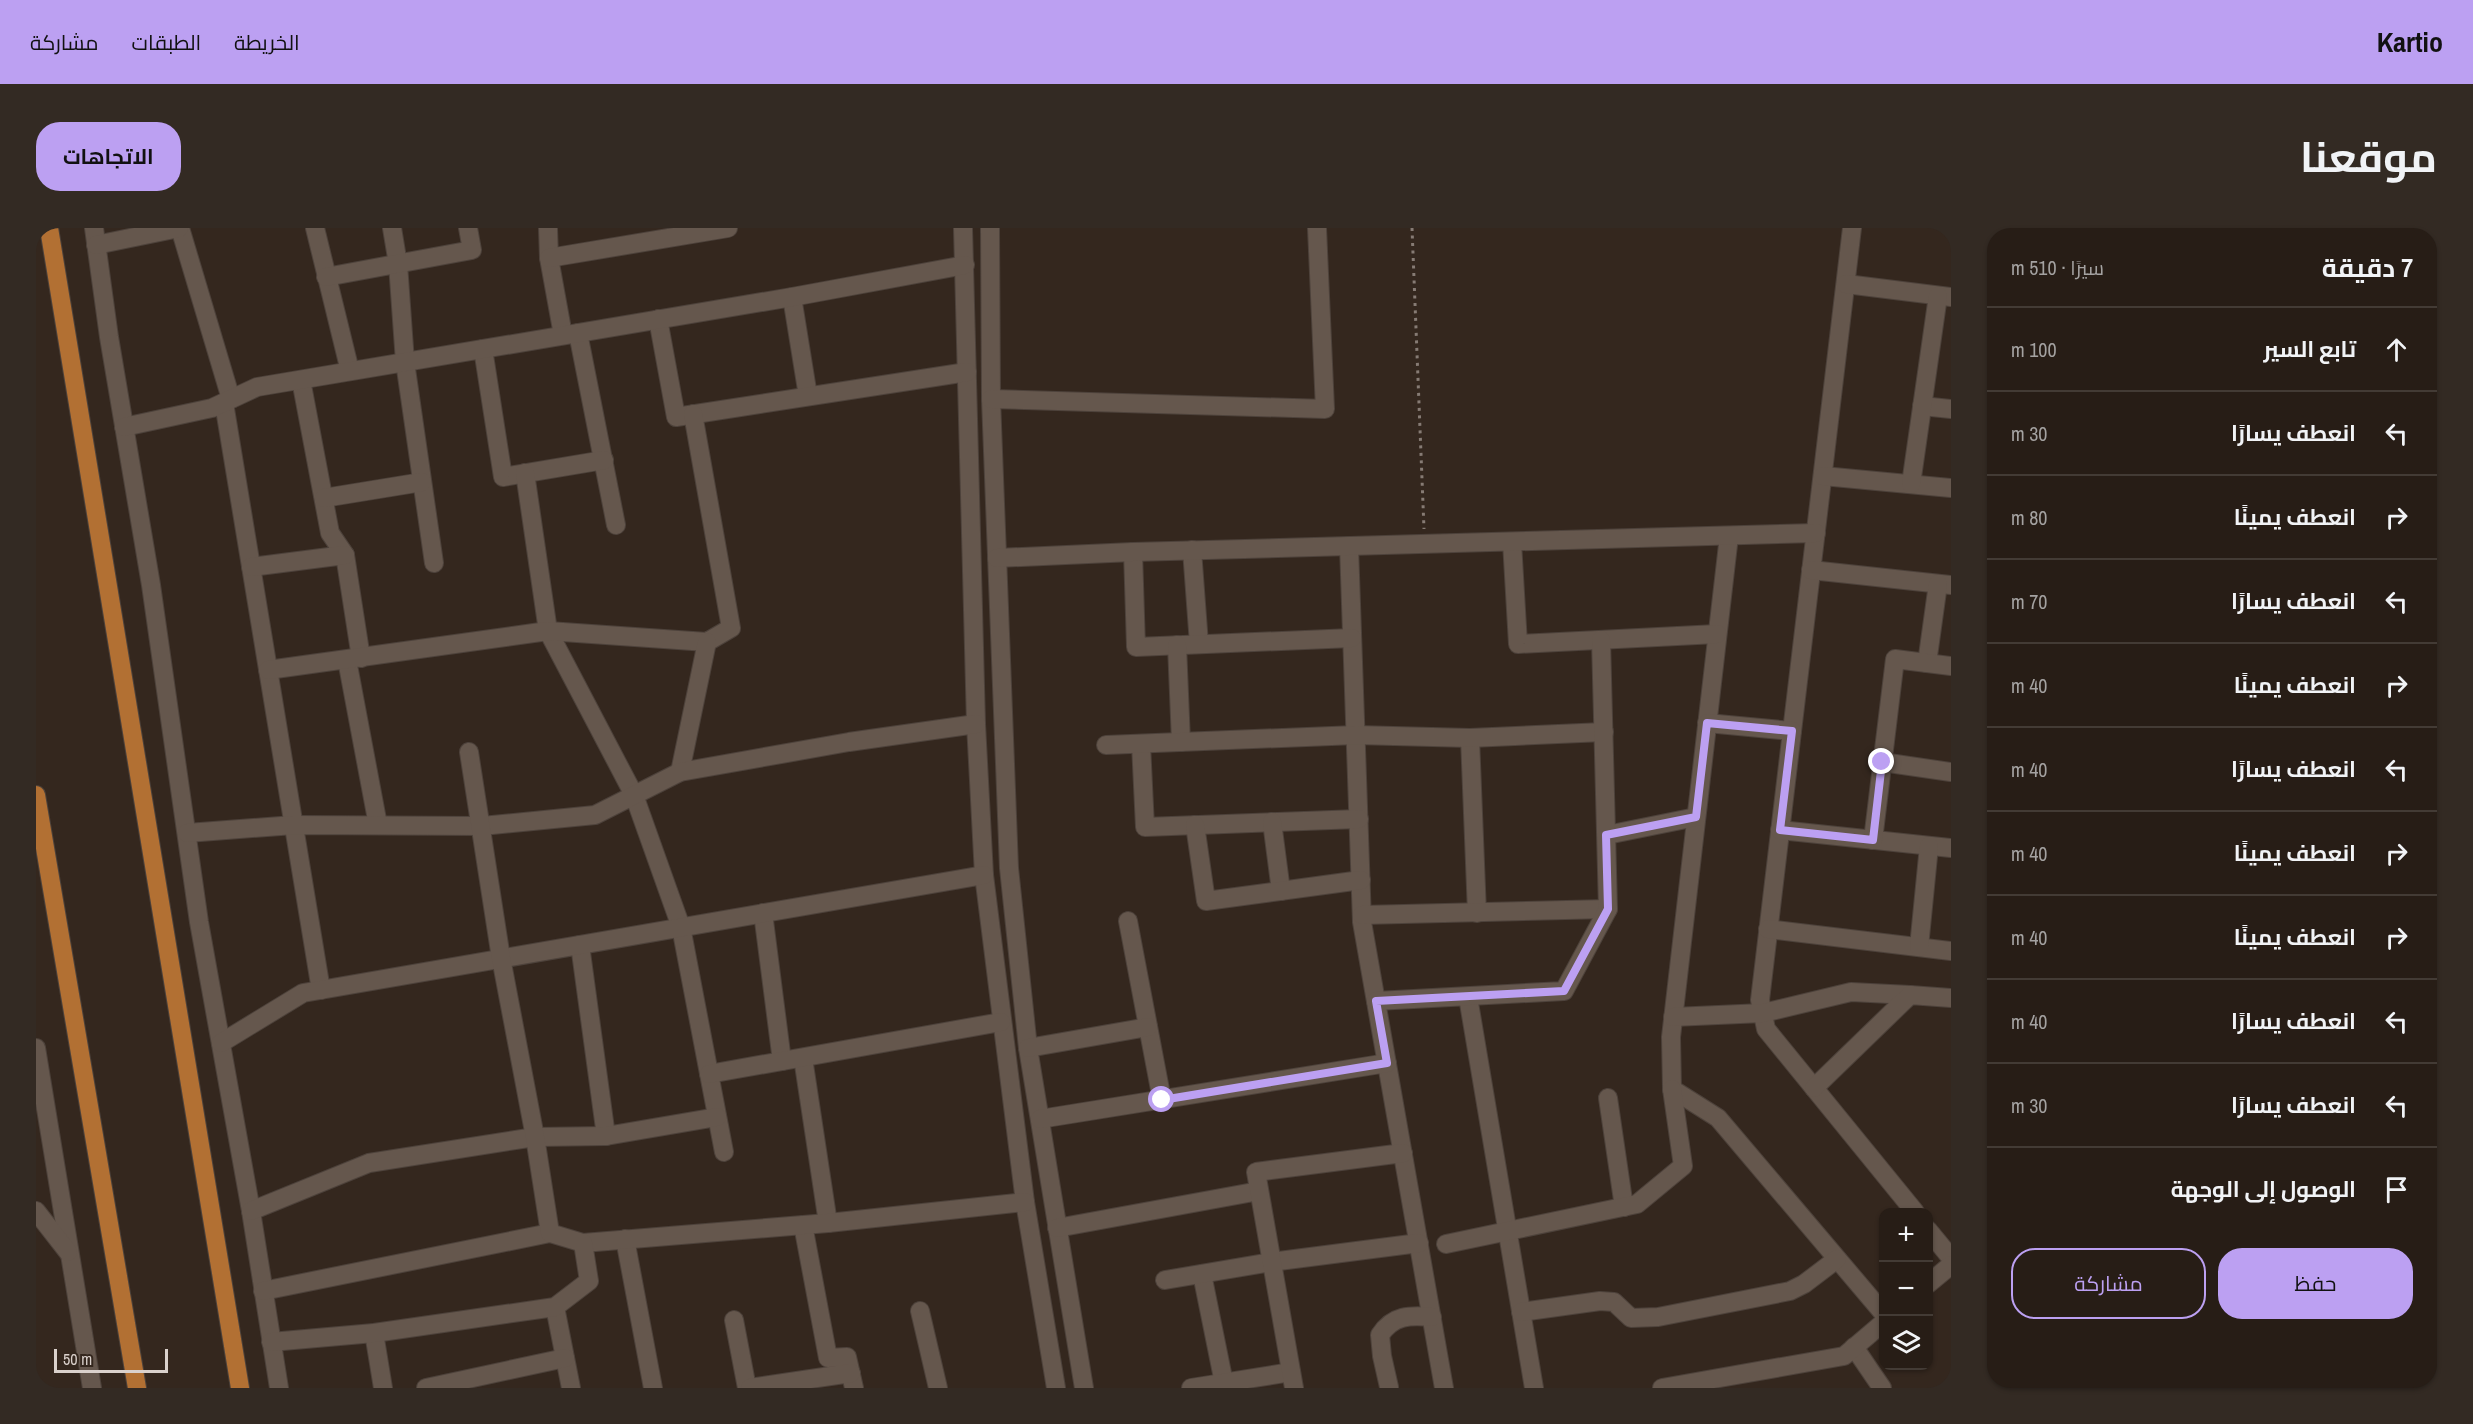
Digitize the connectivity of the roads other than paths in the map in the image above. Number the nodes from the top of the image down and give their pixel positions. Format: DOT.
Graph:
graph roads {
  1 [pos="49,228"];
  2 [pos="180,228"];
  3 [pos="315,228"];
  4 [pos="392,228"];
  5 [pos="468,228"];
  6 [pos="548,228"];
  7 [pos="728,228"];
  8 [pos="963,228"];
  9 [pos="990,228"];
  10 [pos="1317,228"];
  11 [pos="1852,228"];
  12 [pos="95,237"];
  13 [pos="549,258"];
  14 [pos="398,264"];
  15 [pos="965,265"];
  16 [pos="326,277"];
  17 [pos="1846,284"];
  18 [pos="792,297"];
  19 [pos="1945,297"];
  20 [pos="658,319"];
  21 [pos="570,334"];
  22 [pos="483,349"];
  23 [pos="405,362"];
  24 [pos="350,371"];
  25 [pos="967,372"];
  26 [pos="301,380"];
  27 [pos="808,396"];
  28 [pos="991,399"];
  29 [pos="228,401"];
  30 [pos="1922,406"];
  31 [pos="1951,409"];
  32 [pos="693,414"];
  33 [pos="124,427"];
  34 [pos="604,460"];
  35 [pos="525,473"];
  36 [pos="1823,476"];
  37 [pos="422,482"];
  38 [pos="1911,484"];
  39 [pos="1951,488"];
  40 [pos="324,498"];
  41 [pos="616,525"];
  42 [pos="1816,533"];
  43 [pos="1729,536"];
  44 [pos="1512,542"];
  45 [pos="1348,546"];
  46 [pos="1192,550"];
  47 [pos="1133,552"];
  48 [pos="345,555"];
  49 [pos="997,558"];
  50 [pos="434,563"];
  51 [pos="251,567"];
  52 [pos="1811,570"];
  53 [pos="1945,584"];
  54 [pos="548,631"];
  55 [pos="1717,634"];
  56 [pos="1352,638"];
  57 [pos="1601,640"];
  58 [pos="707,642"];
  59 [pos="1198,644"];
  60 [pos="1177,645"];
  61 [pos="354,659"];
  62 [pos="1927,663"];
  63 [pos="1951,666"];
  64 [pos="268,670"];
  65 [pos="1707,723"];
  66 [pos="976,724"];
  67 [pos="1792,731"];
  68 [pos="1604,732"];
  69 [pos="1356,735"];
  70 [pos="1470,738"];
  71 [pos="1181,742"];
  72 [pos="1141,744"];
  73 [pos="1106,745"];
  74 [pos="469,752"];
  75 [pos="1882,762"];
  76 [pos="680,772"];
  77 [pos="1951,772"];
  78 [pos="36,795"];
  79 [pos="634,795"];
  80 [pos="1696,817"];
  81 [pos="1359,819"];
  82 [pos="1272,822"];
  83 [pos="294,825"];
  84 [pos="378,825"];
  85 [pos="1195,825"];
  86 [pos="482,826"];
  87 [pos="1780,830"];
  88 [pos="187,833"];
  89 [pos="1606,835"];
  90 [pos="1873,840"];
  91 [pos="1929,846"];
  92 [pos="1951,848"];
  93 [pos="984,875"];
  94 [pos="1361,880"];
  95 [pos="1281,891"];
  96 [pos="1608,909"];
  97 [pos="763,913"];
  98 [pos="1477,913"];
  99 [pos="1362,915"];
  100 [pos="1128,921"];
  101 [pos="681,927"];
  102 [pos="1768,929"];
  103 [pos="580,945"];
  104 [pos="1919,947"];
  105 [pos="1951,951"];
  106 [pos="501,958"];
  107 [pos="321,990"];
  108 [pos="1910,995"];
  109 [pos="1468,997"];
  110 [pos="1951,998"];
  111 [pos="1376,1001"];
  112 [pos="1763,1013"];
  113 [pos="1673,1017"];
  114 [pos="1001,1022"];
  115 [pos="1148,1027"];
  116 [pos="221,1042"];
  117 [pos="36,1048"];
  118 [pos="1028,1048"];
  119 [pos="803,1058"];
  120 [pos="782,1061"];
  121 [pos="1387,1063"];
  122 [pos="709,1074"];
  123 [pos="1814,1088"];
  124 [pos="1672,1089"];
  125 [pos="1608,1098"];
  126 [pos="45,1100"];
  127 [pos="1162,1100"];
  128 [pos="36,1117"];
  129 [pos="717,1117"];
  130 [pos="1040,1119"];
  131 [pos="606,1136"];
  132 [pos="535,1137"];
  133 [pos="724,1152"];
  134 [pos="1403,1153"];
  135 [pos="1259,1191"];
  136 [pos="1024,1202"];
  137 [pos="1624,1207"];
  138 [pos="1911,1208"];
  139 [pos="36,1211"];
  140 [pos="251,1211"];
  141 [pos="828,1223"];
  142 [pos="803,1225"];
  143 [pos="1057,1228"];
  144 [pos="1507,1230"];
  145 [pos="550,1233"];
  146 [pos="1933,1235"];
  147 [pos="625,1239"];
  148 [pos="583,1243"];
  149 [pos="1419,1243"];
  150 [pos="1446,1244"];
  151 [pos="70,1255"];
  152 [pos="1951,1258"];
  153 [pos="1837,1259"];
  154 [pos="1271,1262"];
  155 [pos="1951,1264"];
  156 [pos="1202,1274"];
  157 [pos="1165,1280"];
  158 [pos="1933,1280"];
  159 [pos="263,1292"];
  160 [pos="555,1307"];
  161 [pos="1879,1308"];
  162 [pos="920,1311"];
  163 [pos="1521,1312"];
  164 [pos="1432,1317"];
  165 [pos="734,1320"];
  166 [pos="1879,1326"];
  167 [pos="374,1333"];
  168 [pos="271,1342"];
  169 [pos="1854,1347"];
  170 [pos="565,1358"];
  171 [pos="1292,1380"];
  172 [pos="852,1381"];
  173 [pos="1224,1383"];
  174 [pos="1389,1387"];
  175 [pos="92,1388"];
  176 [pos="136,1388"];
  177 [pos="240,1388"];
  178 [pos="279,1388"];
  179 [pos="383,1388"];
  180 [pos="426,1388"];
  181 [pos="571,1388"];
  182 [pos="653,1388"];
  183 [pos="749,1388"];
  184 [pos="938,1388"];
  185 [pos="1056,1388"];
  186 [pos="1084,1388"];
  187 [pos="1191,1388"];
  188 [pos="1444,1388"];
  189 [pos="1534,1388"];
  190 [pos="1662,1388"];
  191 [pos="1882,1388"];
  1 -- 177 [label="main road"];
  2 -- 12 [label="street"];
  2 -- 29 [label="street"];
  3 -- 16 [label="street"];
  4 -- 14 [label="street"];
  5 -- 14 [label="street"];
  6 -- 13 [label="street"];
  7 -- 13 [label="street"];
  8 -- 15 [label="street"];
  9 -- 28 [label="street"];
  10 -- 28 [label="street"];
  11 -- 17 [label="street"];
  12 -- 33 [label="street"];
  13 -- 21 [label="street"];
  14 -- 16 [label="street"];
  14 -- 23 [label="street"];
  15 -- 18 [label="street"];
  15 -- 25 [label="street"];
  16 -- 24 [label="street"];
  17 -- 19 [label="street"];
  17 -- 36 [label="street"];
  18 -- 20 [label="street"];
  18 -- 27 [label="street"];
  19 -- 30 [label="street"];
  20 -- 21 [label="street"];
  20 -- 32 [label="street"];
  21 -- 22 [label="street"];
  21 -- 34 [label="street"];
  22 -- 23 [label="street"];
  22 -- 35 [label="street"];
  23 -- 24 [label="street"];
  23 -- 37 [label="street"];
  24 -- 26 [label="street"];
  25 -- 27 [label="street"];
  25 -- 66 [label="street"];
  26 -- 29 [label="street"];
  26 -- 40 [label="street"];
  27 -- 32 [label="street"];
  28 -- 49 [label="street"];
  29 -- 33 [label="street"];
  29 -- 51 [label="street"];
  30 -- 31 [label="street"];
  30 -- 38 [label="street"];
  32 -- 58 [label="street"];
  33 -- 88 [label="street"];
  34 -- 35 [label="street"];
  34 -- 41 [label="street"];
  35 -- 54 [label="street"];
  36 -- 38 [label="street"];
  36 -- 42 [label="street"];
  37 -- 40 [label="street"];
  37 -- 50 [label="street"];
  38 -- 39 [label="street"];
  40 -- 48 [label="street"];
  42 -- 43 [label="street"];
  42 -- 52 [label="street"];
  43 -- 44 [label="street"];
  43 -- 55 [label="street"];
  44 -- 45 [label="street"];
  44 -- 57 [label="street"];
  45 -- 46 [label="street"];
  45 -- 56 [label="street"];
  46 -- 47 [label="street"];
  46 -- 59 [label="street"];
  47 -- 49 [label="street"];
  47 -- 60 [label="street"];
  48 -- 51 [label="street"];
  48 -- 61 [label="street"];
  49 -- 118 [label="street"];
  51 -- 64 [label="street"];
  52 -- 53 [label="street"];
  52 -- 67 [label="street"];
  53 -- 62 [label="street"];
  54 -- 58 [label="street"];
  54 -- 61 [label="street"];
  54 -- 79 [label="street"];
  55 -- 57 [label="street"];
  55 -- 65 [label="street"];
  56 -- 59 [label="street"];
  56 -- 69 [label="street"];
  57 -- 68 [label="street"];
  58 -- 76 [label="street"];
  59 -- 60 [label="street"];
  60 -- 71 [label="street"];
  61 -- 64 [label="street"];
  61 -- 84 [label="street"];
  62 -- 63 [label="street"];
  62 -- 75 [label="street"];
  64 -- 83 [label="street"];
  65 -- 67 [label="street"];
  65 -- 80 [label="street"];
  66 -- 76 [label="street"];
  66 -- 93 [label="street"];
  67 -- 87 [label="street"];
  68 -- 70 [label="street"];
  68 -- 89 [label="street"];
  69 -- 70 [label="street"];
  69 -- 71 [label="street"];
  69 -- 81 [label="street"];
  70 -- 98 [label="street"];
  71 -- 72 [label="street"];
  72 -- 73 [label="street"];
  72 -- 85 [label="street"];
  74 -- 86 [label="street"];
  75 -- 77 [label="street"];
  75 -- 90 [label="street"];
  76 -- 79 [label="street"];
  78 -- 176 [label="main road"];
  79 -- 86 [label="street"];
  79 -- 101 [label="street"];
  80 -- 89 [label="street"];
  80 -- 113 [label="street"];
  81 -- 82 [label="street"];
  81 -- 94 [label="street"];
  82 -- 85 [label="street"];
  82 -- 95 [label="street"];
  83 -- 84 [label="street"];
  83 -- 88 [label="street"];
  83 -- 107 [label="street"];
  84 -- 86 [label="street"];
  85 -- 95 [label="street"];
  86 -- 106 [label="street"];
  87 -- 90 [label="street"];
  87 -- 102 [label="street"];
  88 -- 116 [label="street"];
  89 -- 96 [label="street"];
  90 -- 91 [label="street"];
  91 -- 92 [label="street"];
  91 -- 104 [label="street"];
  93 -- 97 [label="street"];
  93 -- 114 [label="street"];
  94 -- 95 [label="street"];
  94 -- 99 [label="street"];
  96 -- 98 [label="street"];
  96 -- 109 [label="street"];
  97 -- 101 [label="street"];
  97 -- 120 [label="street"];
  98 -- 99 [label="street"];
  99 -- 111 [label="street"];
  100 -- 115 [label="street"];
  101 -- 103 [label="street"];
  101 -- 122 [label="street"];
  102 -- 104 [label="street"];
  102 -- 112 [label="street"];
  103 -- 106 [label="street"];
  103 -- 131 [label="street"];
  104 -- 105 [label="street"];
  106 -- 107 [label="street"];
  106 -- 132 [label="street"];
  107 -- 116 [label="street"];
  108 -- 110 [label="street"];
  108 -- 112 [label="street"];
  108 -- 123 [label="street"];
  109 -- 111 [label="street"];
  109 -- 144 [label="street"];
  111 -- 121 [label="street"];
  112 -- 113 [label="street"];
  112 -- 123 [label="street"];
  113 -- 124 [label="street"];
  114 -- 119 [label="street"];
  114 -- 136 [label="street"];
  115 -- 118 [label="street"];
  115 -- 127 [label="street"];
  116 -- 140 [label="street"];
  117 -- 126 [label="street"];
  118 -- 130 [label="street"];
  119 -- 120 [label="street"];
  119 -- 141 [label="street"];
  120 -- 122 [label="street"];
  121 -- 127 [label="street"];
  121 -- 134 [label="street"];
  122 -- 129 [label="street"];
  123 -- 138 [label="street"];
  124 -- 137 [label="street"];
  124 -- 153 [label="street"];
  125 -- 137 [label="street"];
  126 -- 128 [label="street"];
  126 -- 151 [label="street"];
  127 -- 130 [label="street"];
  129 -- 131 [label="street"];
  129 -- 133 [label="street"];
  130 -- 143 [label="street"];
  131 -- 132 [label="street"];
  132 -- 140 [label="street"];
  132 -- 145 [label="street"];
  134 -- 135 [label="street"];
  134 -- 149 [label="street"];
  135 -- 143 [label="street"];
  135 -- 154 [label="street"];
  136 -- 141 [label="street"];
  136 -- 185 [label="street"];
  137 -- 144 [label="street"];
  139 -- 151 [label="street"];
  140 -- 159 [label="street"];
  141 -- 142 [label="street"];
  142 -- 147 [label="street"];
  142 -- 172 [label="street"];
  143 -- 186 [label="street"];
  144 -- 150 [label="street"];
  144 -- 163 [label="street"];
  145 -- 148 [label="street"];
  145 -- 159 [label="street"];
  146 -- 152 [label="street"];
  147 -- 148 [label="street"];
  147 -- 182 [label="street"];
  148 -- 160 [label="street"];
  149 -- 154 [label="street"];
  149 -- 164 [label="street"];
  151 -- 175 [label="street"];
  153 -- 161 [label="street"];
  153 -- 163 [label="street"];
  154 -- 156 [label="street"];
  154 -- 171 [label="street"];
  155 -- 158 [label="street"];
  156 -- 157 [label="street"];
  156 -- 173 [label="street"];
  159 -- 168 [label="street"];
  160 -- 167 [label="street"];
  160 -- 170 [label="street"];
  162 -- 184 [label="street"];
  163 -- 189 [label="street"];
  164 -- 174 [label="street"];
  164 -- 188 [label="street"];
  165 -- 183 [label="street"];
  166 -- 169 [label="street"];
  167 -- 168 [label="street"];
  167 -- 179 [label="street"];
  168 -- 178 [label="street"];
  169 -- 190 [label="street"];
  169 -- 191 [label="street"];
  170 -- 180 [label="street"];
  170 -- 181 [label="street"];
  171 -- 173 [label="street"];
  172 -- 183 [label="street"];
  173 -- 187 [label="street"];
}
